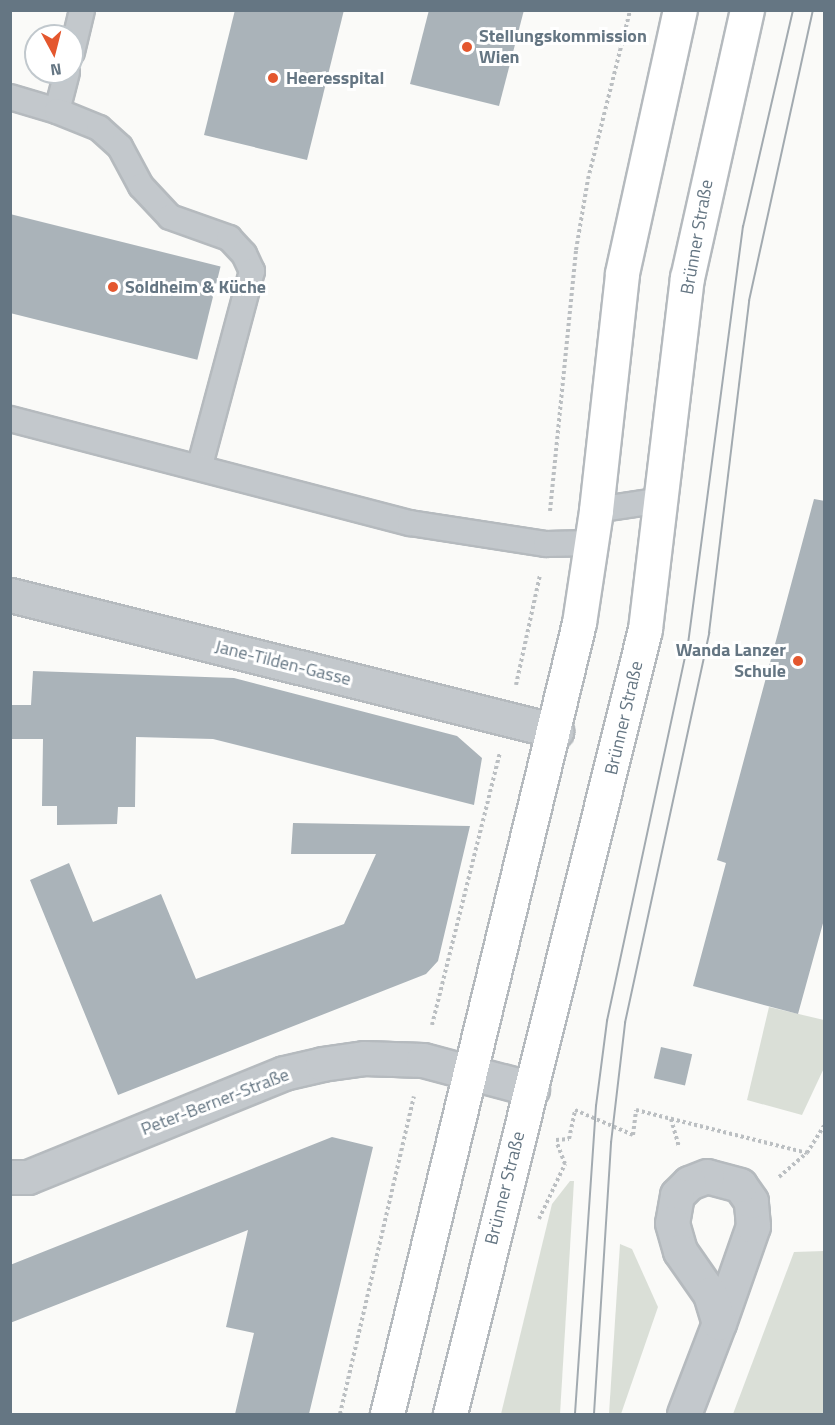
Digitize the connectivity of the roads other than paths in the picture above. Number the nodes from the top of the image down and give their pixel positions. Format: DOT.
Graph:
graph roads {
  1 [pos="680,10"];
  2 [pos="747,10"];
  3 [pos="64,84"];
  4 [pos="10,97"];
  5 [pos="57,111"];
  6 [pos="10,419"];
  7 [pos="200,465"];
  8 [pos="663,500"];
  9 [pos="597,510"];
  10 [pos="591,543"];
  11 [pos="10,594"];
  12 [pos="556,731"];
  13 [pos="470,1070"];
  14 [pos="532,1089"];
  15 [pos="10,1177"];
  16 [pos="719,1323"];
  17 [pos="387,1414"];
  18 [pos="450,1414"];
  19 [pos="684,1414"];
  1 -- 9 [label="main road"];
  2 -- 8 [label="main road, Brünner Straße"];
  3 -- 5 [label="lane"];
  4 -- 5 [label="lane"];
  5 -- 7 [label="lane"];
  6 -- 7 [label="lane"];
  7 -- 10 [label="lane"];
  8 -- 9 [label="lane"];
  8 -- 14 [label="main road, Brünner Straße"];
  9 -- 10 [label="main road"];
  10 -- 12 [label="main road"];
  11 -- 12 [label="street, Jane-Tilden-Gasse"];
  12 -- 13 [label="main road"];
  13 -- 14 [label="street, Peter-Berner-Straße"];
  13 -- 15 [label="street, Peter-Berner-Straße"];
  13 -- 17 [label="main road"];
  14 -- 18 [label="main road, Brünner Straße"];
  16 -- 16 [label="street"];
  16 -- 19 [label="street"];
}
